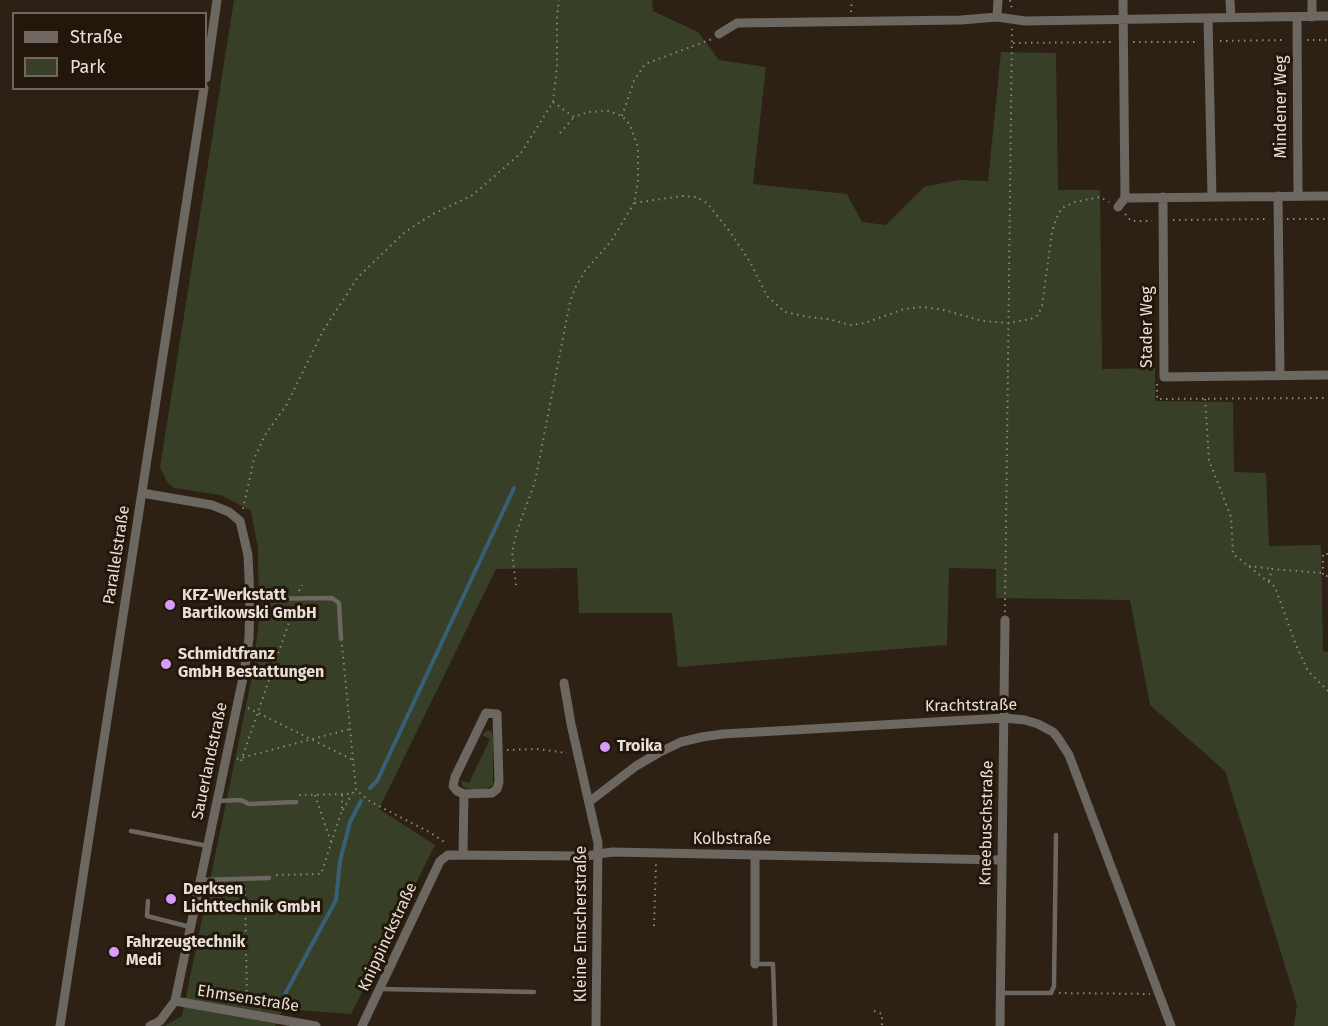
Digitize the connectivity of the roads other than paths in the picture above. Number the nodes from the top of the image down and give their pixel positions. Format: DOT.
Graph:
graph roads {
  1 [pos="217,0"];
  2 [pos="998,0"];
  3 [pos="1124,0"];
  4 [pos="1230,0"];
  5 [pos="1312,0"];
  6 [pos="1328,16"];
  7 [pos="997,17"];
  8 [pos="1297,17"];
  9 [pos="1312,17"];
  10 [pos="1208,18"];
  11 [pos="1231,18"];
  12 [pos="1124,19"];
  13 [pos="719,34"];
  14 [pos="207,71"];
  15 [pos="204,90"];
  16 [pos="1212,196"];
  17 [pos="1278,196"];
  18 [pos="1298,196"];
  19 [pos="1328,196"];
  20 [pos="1125,198"];
  21 [pos="1163,198"];
  22 [pos="1118,207"];
  23 [pos="1328,375"];
  24 [pos="1280,376"];
  25 [pos="142,493"];
  26 [pos="250,599"];
  27 [pos="1005,620"];
  28 [pos="341,639"];
  29 [pos="564,682"];
  30 [pos="1004,718"];
  31 [pos="464,794"];
  32 [pos="217,801"];
  33 [pos="296,802"];
  34 [pos="589,802"];
  35 [pos="131,831"];
  36 [pos="1056,836"];
  37 [pos="207,846"];
  38 [pos="462,854"];
  39 [pos="598,855"];
  40 [pos="755,855"];
  41 [pos="444,858"];
  42 [pos="1001,860"];
  43 [pos="269,878"];
  44 [pos="200,880"];
  45 [pos="148,901"];
  46 [pos="190,927"];
  47 [pos="755,964"];
  48 [pos="380,990"];
  49 [pos="534,992"];
  50 [pos="1001,993"];
  51 [pos="175,1001"];
  52 [pos="249,1015"];
  53 [pos="60,1026"];
  54 [pos="150,1026"];
  55 [pos="252,1026"];
  56 [pos="316,1026"];
  57 [pos="362,1026"];
  58 [pos="596,1026"];
  59 [pos="775,1026"];
  60 [pos="1000,1026"];
  61 [pos="1171,1026"];
  1 -- 14 [label="street"];
  2 -- 7 [label="street"];
  3 -- 12 [label="street"];
  4 -- 11 [label="street"];
  5 -- 9 [label="street"];
  6 -- 9 [label="street"];
  7 -- 12 [label="street"];
  7 -- 13 [label="street"];
  8 -- 9 [label="street"];
  8 -- 11 [label="street"];
  8 -- 18 [label="street, Mindener Weg"];
  10 -- 11 [label="street"];
  10 -- 12 [label="street"];
  10 -- 16 [label="street"];
  12 -- 20 [label="street"];
  15 -- 25 [label="street, Parallelstraße"];
  16 -- 17 [label="street"];
  16 -- 21 [label="street"];
  17 -- 18 [label="street"];
  17 -- 24 [label="street"];
  18 -- 19 [label="street"];
  20 -- 21 [label="street"];
  20 -- 22 [label="street"];
  21 -- 24 [label="street, Stader Weg"];
  23 -- 24 [label="street, Stader Weg"];
  25 -- 26 [label="street, Sauerlandstraße"];
  25 -- 53 [label="street, Parallelstraße"];
  26 -- 28 [label="lane"];
  26 -- 32 [label="street, Sauerlandstraße"];
  27 -- 30 [label="street, Kneebuschstraße"];
  29 -- 34 [label="street, Kleine Emscherstraße"];
  30 -- 34 [label="street, Krachtstraße"];
  30 -- 42 [label="street, Kneebuschstraße"];
  30 -- 61 [label="street, Krachtstraße"];
  31 -- 31 [label="street"];
  31 -- 38 [label="street"];
  32 -- 33 [label="lane"];
  32 -- 37 [label="street, Sauerlandstraße"];
  34 -- 39 [label="street, Kleine Emscherstraße"];
  35 -- 37 [label="lane"];
  36 -- 50 [label="lane"];
  37 -- 44 [label="street, Sauerlandstraße"];
  38 -- 39 [label="street, Kolbstraße"];
  38 -- 41 [label="street, Kolbstraße"];
  39 -- 40 [label="street, Kolbstraße"];
  39 -- 58 [label="street, Kleine Emscherstraße"];
  40 -- 42 [label="street, Kolbstraße"];
  40 -- 47 [label="street"];
  41 -- 48 [label="street, Knippinckstraße"];
  42 -- 50 [label="street, Kneebuschstraße"];
  43 -- 44 [label="lane"];
  44 -- 46 [label="street, Sauerlandstraße"];
  45 -- 46 [label="lane"];
  46 -- 51 [label="street, Sauerlandstraße"];
  47 -- 59 [label="lane"];
  48 -- 49 [label="lane"];
  48 -- 57 [label="street, Knippinckstraße"];
  50 -- 60 [label="street, Kneebuschstraße"];
  51 -- 52 [label="street, Ehmsenstraße"];
  51 -- 54 [label="street, Sauerlandstraße"];
  52 -- 55 [label="street"];
  52 -- 56 [label="street, Ehmsenstraße"];
}
